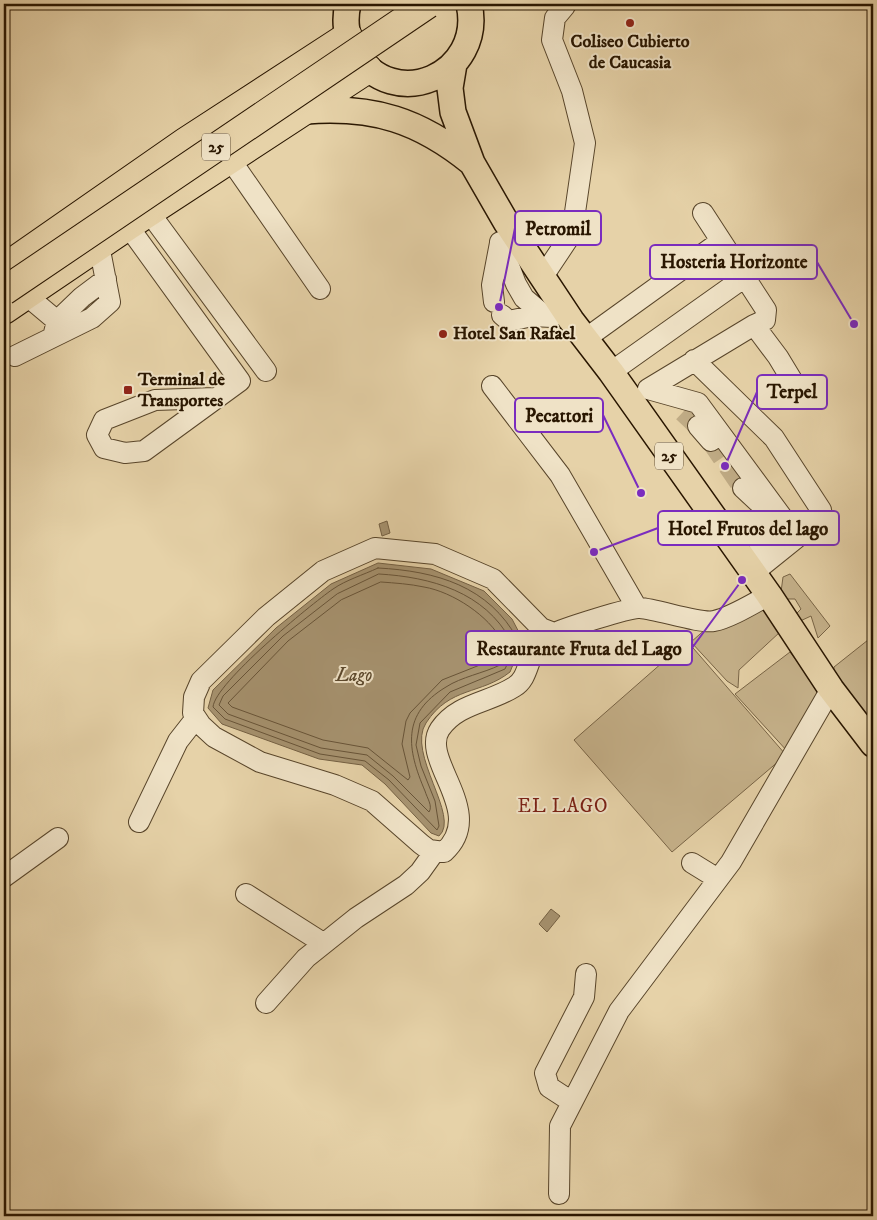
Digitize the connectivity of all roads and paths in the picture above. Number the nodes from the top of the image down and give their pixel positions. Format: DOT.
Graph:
graph roads {
  1 [pos="428,4"];
  2 [pos="470,4"];
  3 [pos="347,5"];
  4 [pos="565,6"];
  5 [pos="348,36"];
  6 [pos="454,64"];
  7 [pos="368,69"];
  8 [pos="416,83"];
  9 [pos="306,110"];
  10 [pos="453,112"];
  11 [pos="230,159"];
  12 [pos="472,163"];
  13 [pos="703,213"];
  14 [pos="138,219"];
  15 [pos="503,232"];
  16 [pos="721,241"];
  17 [pos="99,245"];
  18 [pos="4,268"];
  19 [pos="745,277"];
  20 [pos="542,278"];
  21 [pos="320,289"];
  22 [pos="11,299"];
  23 [pos="544,315"];
  24 [pos="754,324"];
  25 [pos="55,329"];
  26 [pos="578,330"];
  27 [pos="15,356"];
  28 [pos="694,360"];
  29 [pos="266,371"];
  30 [pos="614,378"];
  31 [pos="492,386"];
  32 [pos="648,389"];
  33 [pos="800,395"];
  34 [pos="215,398"];
  35 [pos="683,412"];
  36 [pos="698,426"];
  37 [pos="711,441"];
  38 [pos="743,488"];
  39 [pos="758,502"];
  40 [pos="767,521"];
  41 [pos="796,536"];
  42 [pos="753,573"];
  43 [pos="769,596"];
  44 [pos="637,608"];
  45 [pos="554,633"];
  46 [pos="831,688"];
  47 [pos="196,718"];
  48 [pos="873,744"];
  49 [pos="139,822"];
  50 [pos="58,838"];
  51 [pos="435,851"];
  52 [pos="692,863"];
  53 [pos="4,878"];
  54 [pos="718,879"];
  55 [pos="246,894"];
  56 [pos="323,943"];
  57 [pos="586,974"];
  58 [pos="266,1003"];
  59 [pos="572,1102"];
  60 [pos="559,1194"];
  1 -- 22 [label="highway, 25, bridge"];
  2 -- 6 [label="main road, 25"];
  3 -- 5 [label="main road"];
  4 -- 20 [label="street"];
  5 -- 7 [label="main road"];
  5 -- 18 [label="highway"];
  6 -- 8 [label="main road, 25"];
  6 -- 10 [label="main road, 25"];
  7 -- 8 [label="main road, 25"];
  7 -- 9 [label="highway"];
  8 -- 10 [label="main road, 25"];
  9 -- 11 [label="highway"];
  9 -- 12 [label="main road"];
  10 -- 12 [label="main road, 25"];
  11 -- 14 [label="highway"];
  11 -- 21 [label="street"];
  12 -- 15 [label="main road, 25"];
  13 -- 16 [label="street"];
  14 -- 17 [label="highway"];
  14 -- 29 [label="street"];
  14 -- 34 [label="street"];
  15 -- 20 [label="main road, 25"];
  15 -- 23 [label="street"];
  15 -- 23 [label="street"];
  16 -- 19 [label="street"];
  16 -- 26 [label="street"];
  17 -- 22 [label="highway"];
  17 -- 25 [label="street"];
  19 -- 24 [label="street"];
  19 -- 30 [label="street"];
  20 -- 26 [label="main road, 25"];
  22 -- 25 [label="street"];
  23 -- 26 [label="street"];
  24 -- 28 [label="street"];
  24 -- 33 [label="street"];
  25 -- 27 [label="street"];
  26 -- 30 [label="main road, 25"];
  28 -- 32 [label="street"];
  28 -- 41 [label="street"];
  30 -- 32 [label="street"];
  30 -- 42 [label="main road, 25"];
  31 -- 44 [label="street"];
  32 -- 35 [label="street"];
  32 -- 41 [label="street"];
  34 -- 34 [label="street"];
  36 -- 37 [label="street"];
  38 -- 39 [label="street"];
  40 -- 42 [label="street"];
  41 -- 42 [label="street"];
  42 -- 43 [label="main road, 25"];
  43 -- 44 [label="street"];
  43 -- 46 [label="main road, 25"];
  44 -- 45 [label="street"];
  45 -- 47 [label="street"];
  45 -- 51 [label="street"];
  46 -- 48 [label="main road, 25"];
  46 -- 54 [label="street"];
  47 -- 49 [label="street"];
  47 -- 51 [label="street"];
  50 -- 53 [label="street"];
  51 -- 56 [label="street"];
  52 -- 54 [label="street"];
  54 -- 59 [label="street"];
  55 -- 56 [label="street"];
  56 -- 58 [label="street"];
  57 -- 59 [label="street"];
  59 -- 60 [label="street"];
}
